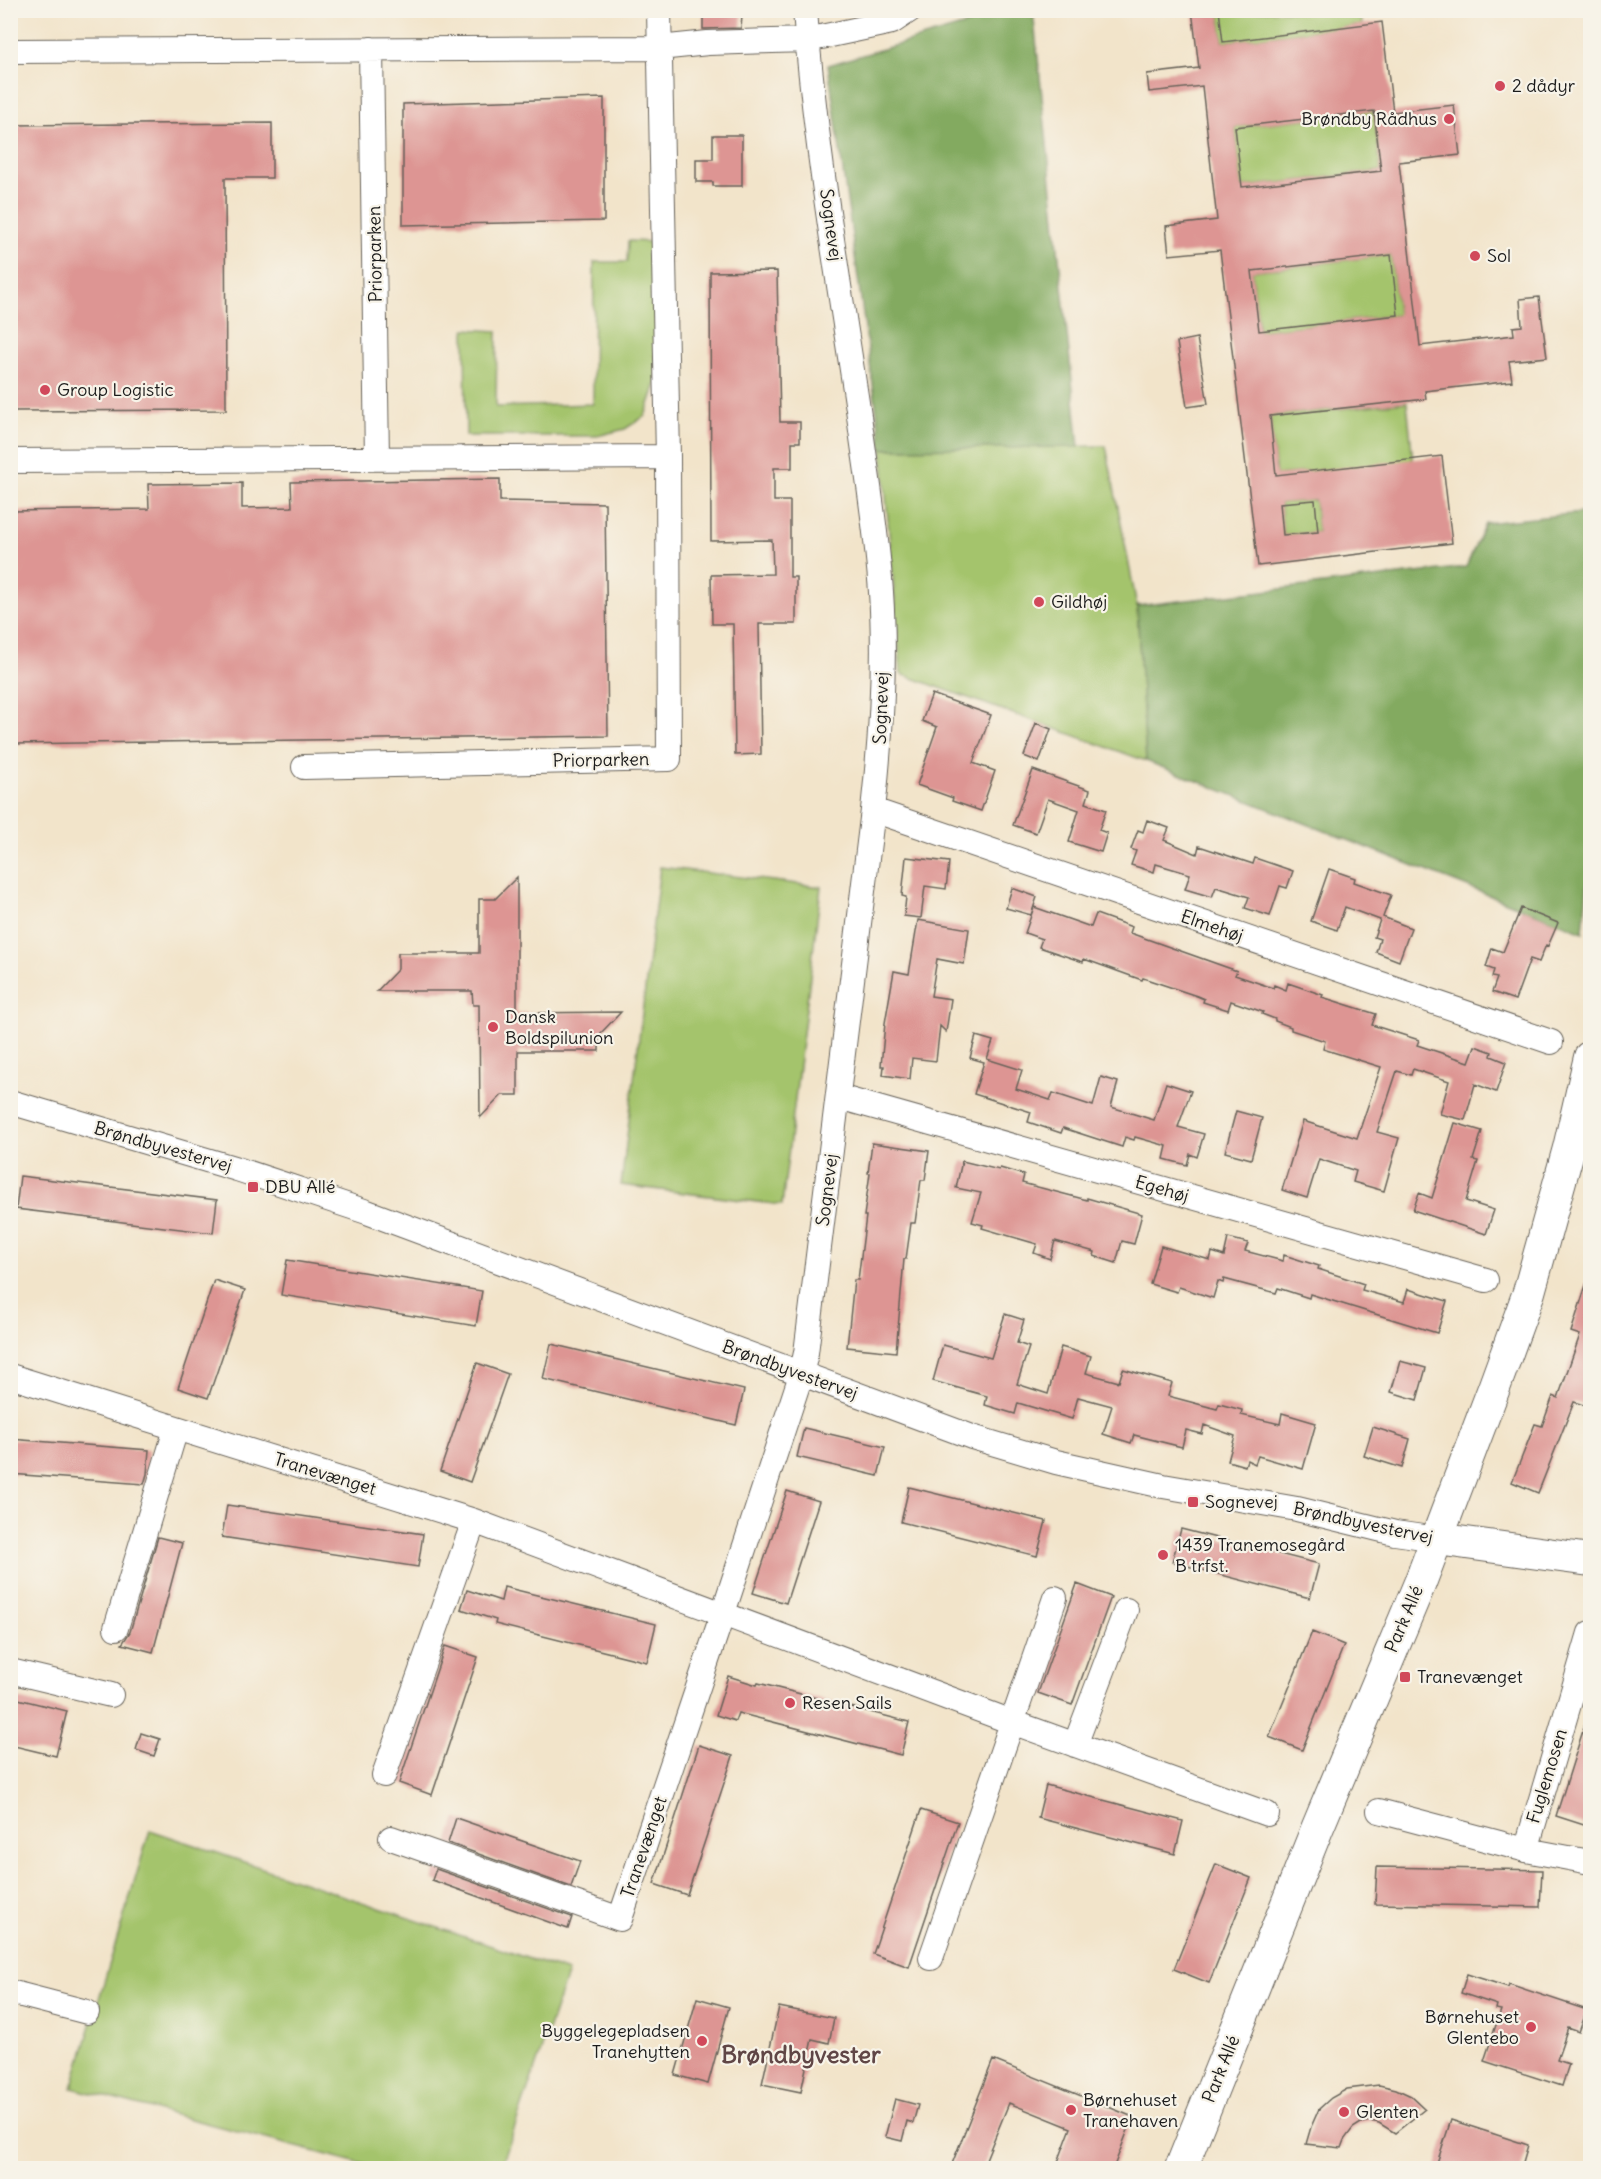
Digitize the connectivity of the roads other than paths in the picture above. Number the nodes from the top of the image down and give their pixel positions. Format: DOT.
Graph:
graph roads {
  1 [pos="659,10"];
  2 [pos="805,10"];
  3 [pos="910,10"];
  4 [pos="807,40"];
  5 [pos="659,48"];
  6 [pos="371,49"];
  7 [pos="10,51"];
  8 [pos="668,457"];
  9 [pos="377,459"];
  10 [pos="10,461"];
  11 [pos="304,767"];
  12 [pos="873,810"];
  13 [pos="1551,1042"];
  14 [pos="1590,1058"];
  15 [pos="839,1097"];
  16 [pos="10,1102"];
  17 [pos="1486,1280"];
  18 [pos="801,1375"];
  19 [pos="10,1376"];
  20 [pos="176,1429"];
  21 [pos="474,1521"];
  22 [pos="1437,1539"];
  23 [pos="1590,1560"];
  24 [pos="1055,1598"];
  25 [pos="1126,1610"];
  26 [pos="723,1613"];
  27 [pos="116,1628"];
  28 [pos="1590,1633"];
  29 [pos="10,1671"];
  30 [pos="111,1695"];
  31 [pos="1012,1722"];
  32 [pos="1075,1744"];
  33 [pos="384,1775"];
  34 [pos="1379,1811"];
  35 [pos="1268,1814"];
  36 [pos="391,1838"];
  37 [pos="1526,1850"];
  38 [pos="1590,1862"];
  39 [pos="931,1958"];
  40 [pos="10,1992"];
  41 [pos="87,2012"];
  42 [pos="1181,2169"];
  1 -- 5 [label="street, Priorparken"];
  2 -- 4 [label="street, Sognevej"];
  3 -- 4 [label="street"];
  4 -- 5 [label="street"];
  4 -- 12 [label="street, Sognevej"];
  5 -- 6 [label="street"];
  5 -- 8 [label="street, Priorparken"];
  6 -- 7 [label="street"];
  6 -- 9 [label="street, Priorparken"];
  8 -- 9 [label="street"];
  8 -- 11 [label="street, Priorparken"];
  9 -- 10 [label="street"];
  12 -- 13 [label="street, Elmehøj"];
  12 -- 15 [label="street, Sognevej"];
  14 -- 22 [label="street, Park Allé"];
  15 -- 17 [label="street, Egehøj"];
  15 -- 18 [label="street, Sognevej"];
  16 -- 18 [label="street, Brøndbyvestervej"];
  18 -- 22 [label="street, Brøndbyvestervej"];
  18 -- 26 [label="street, Tranevænget"];
  19 -- 20 [label="street, Tranevænget"];
  20 -- 21 [label="street, Tranevænget"];
  20 -- 27 [label="street"];
  21 -- 26 [label="street, Tranevænget"];
  21 -- 33 [label="street"];
  22 -- 23 [label="street, Brøndbyvestervej"];
  22 -- 42 [label="street, Park Allé"];
  24 -- 31 [label="street"];
  25 -- 32 [label="street"];
  26 -- 31 [label="street, Tranevænget"];
  26 -- 36 [label="street, Tranevænget"];
  28 -- 37 [label="street, Fuglemosen"];
  29 -- 30 [label="street"];
  31 -- 32 [label="street, Tranevænget"];
  31 -- 39 [label="street"];
  32 -- 35 [label="street, Tranevænget"];
  34 -- 37 [label="street, Fuglemosen"];
  37 -- 38 [label="street, Fuglemosen"];
  40 -- 41 [label="street"];
}
